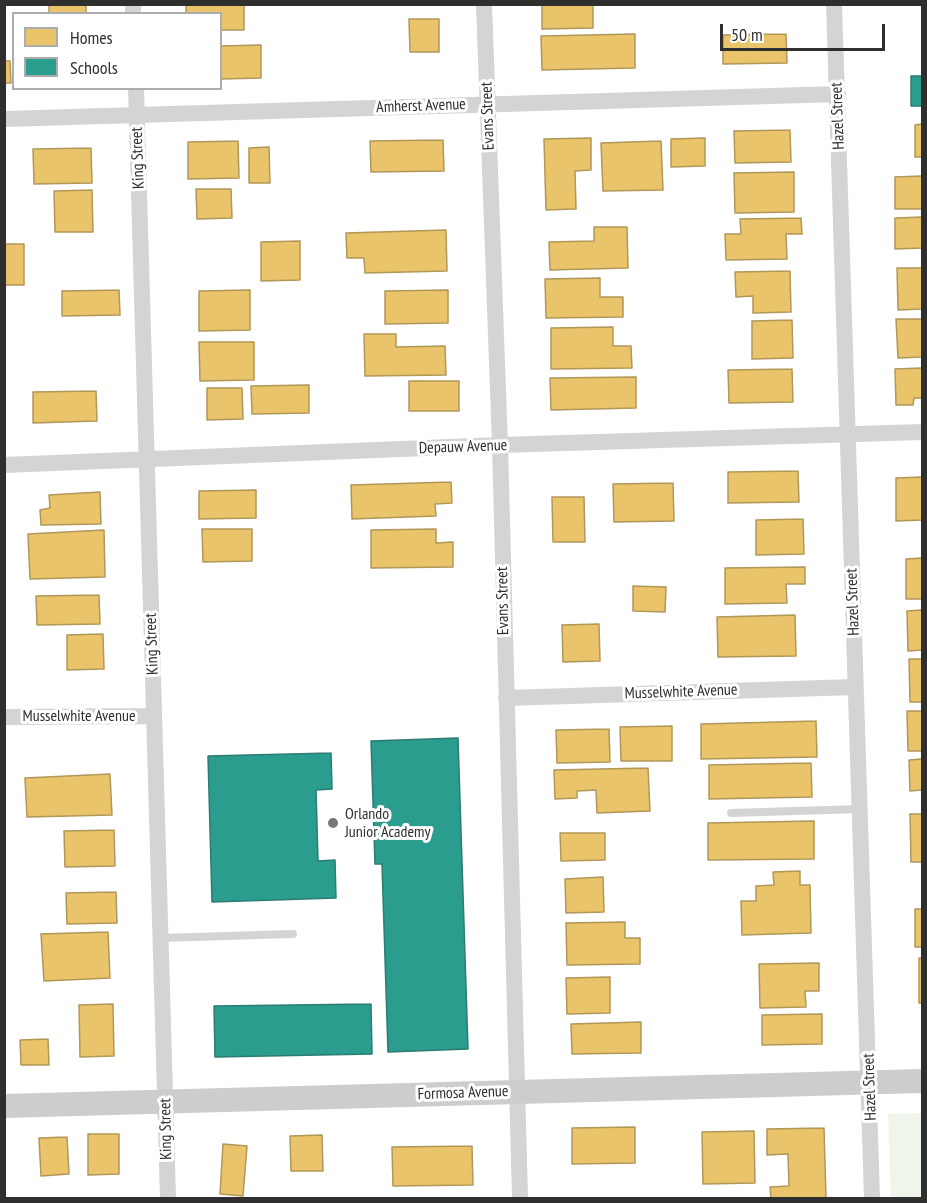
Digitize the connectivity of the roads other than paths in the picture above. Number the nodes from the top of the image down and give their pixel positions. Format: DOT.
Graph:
graph roads {
  1 [pos="484,4"];
  2 [pos="834,4"];
  3 [pos="136,90"];
  4 [pos="838,94"];
  5 [pos="488,105"];
  6 [pos="137,114"];
  7 [pos="4,119"];
  8 [pos="922,432"];
  9 [pos="848,434"];
  10 [pos="500,445"];
  11 [pos="147,459"];
  12 [pos="4,465"];
  13 [pos="855,687"];
  14 [pos="506,698"];
  15 [pos="154,716"];
  16 [pos="4,717"];
  17 [pos="860,809"];
  18 [pos="730,813"];
  19 [pos="293,934"];
  20 [pos="161,938"];
  21 [pos="922,1081"];
  22 [pos="870,1082"];
  23 [pos="518,1091"];
  24 [pos="165,1102"];
  25 [pos="4,1106"];
  26 [pos="168,1198"];
  27 [pos="520,1198"];
  28 [pos="872,1198"];
  1 -- 5 [label="street, Evans Street"];
  2 -- 4 [label="street, Hazel Street"];
  3 -- 6 [label="street, King Street"];
  4 -- 5 [label="street, Amherst Avenue"];
  4 -- 9 [label="street, Hazel Street"];
  5 -- 6 [label="street, Amherst Avenue"];
  5 -- 10 [label="street, Evans Street"];
  6 -- 7 [label="street, Amherst Avenue"];
  6 -- 11 [label="street, King Street"];
  8 -- 9 [label="street, Depauw Avenue"];
  9 -- 10 [label="street, Depauw Avenue"];
  9 -- 13 [label="street, Hazel Street"];
  10 -- 11 [label="street, Depauw Avenue"];
  10 -- 14 [label="street, Evans Street"];
  11 -- 12 [label="street, Depauw Avenue"];
  11 -- 15 [label="street, King Street"];
  13 -- 14 [label="street, Musselwhite Avenue"];
  13 -- 17 [label="street, Hazel Street"];
  14 -- 23 [label="street, Evans Street"];
  15 -- 16 [label="street, Musselwhite Avenue"];
  15 -- 20 [label="street, King Street"];
  17 -- 18 [label="lane"];
  17 -- 22 [label="street, Hazel Street"];
  19 -- 20 [label="lane"];
  20 -- 24 [label="street, King Street"];
  21 -- 22 [label="street, Formosa Avenue"];
  22 -- 23 [label="street, Formosa Avenue"];
  22 -- 28 [label="street, Hazel Street"];
  23 -- 24 [label="street, Formosa Avenue"];
  23 -- 27 [label="street, Evans Street"];
  24 -- 25 [label="street, Formosa Avenue"];
  24 -- 26 [label="street, King Street"];
}
